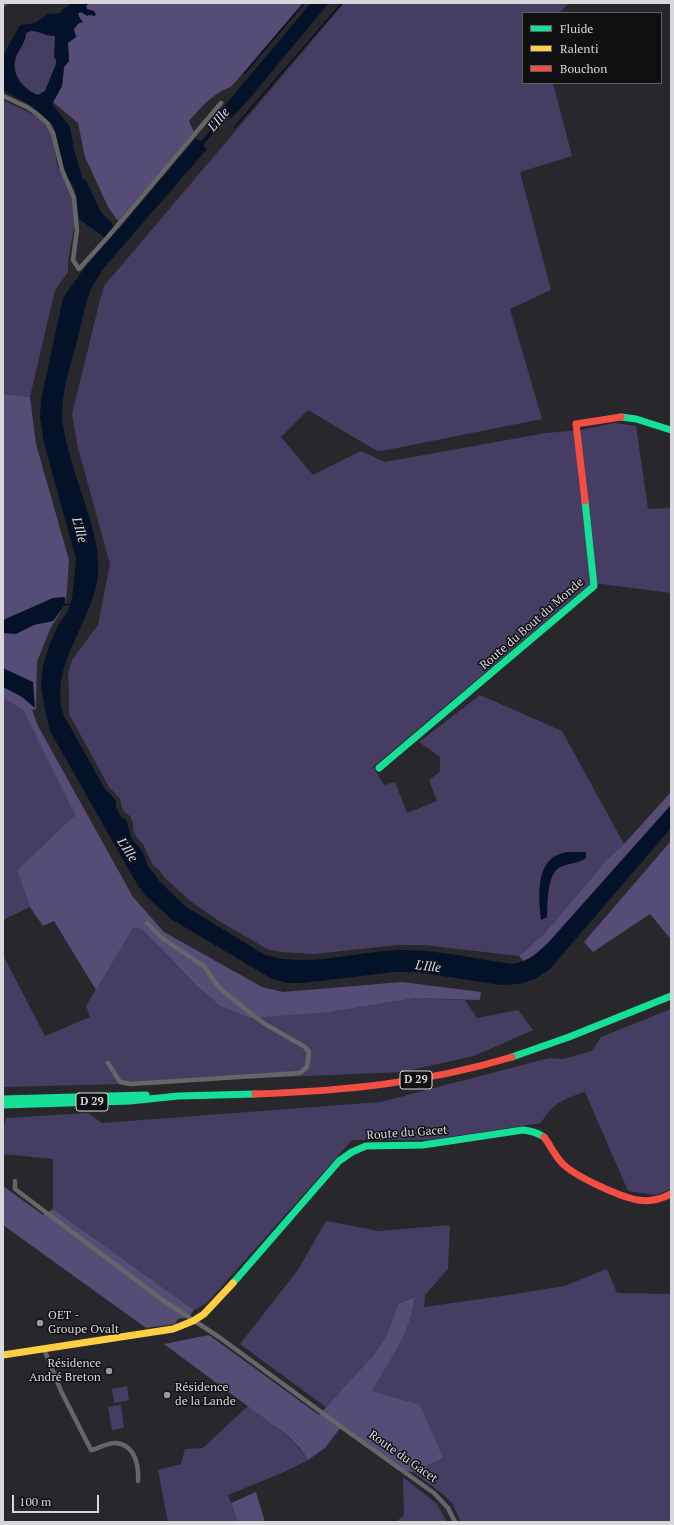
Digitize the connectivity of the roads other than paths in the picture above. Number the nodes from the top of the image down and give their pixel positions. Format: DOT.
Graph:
graph roads {
  1 [pos="3,96"];
  2 [pos="221,104"];
  3 [pos="671,430"];
  4 [pos="379,768"];
  5 [pos="147,923"];
  6 [pos="671,996"];
  7 [pos="108,1063"];
  8 [pos="3,1102"];
  9 [pos="15,1182"];
  10 [pos="671,1194"];
  11 [pos="193,1321"];
  12 [pos="44,1349"];
  13 [pos="3,1355"];
  14 [pos="138,1481"];
  15 [pos="455,1522"];
  1 -- 2 [label="street"];
  3 -- 4 [label="street, Route du Bout du Monde"];
  5 -- 7 [label="street"];
  6 -- 8 [label="street, D 29"];
  9 -- 11 [label="street"];
  10 -- 11 [label="street, Route du Gacet"];
  11 -- 12 [label="street, Route du Gacet"];
  11 -- 15 [label="street, Route du Gacet"];
  12 -- 13 [label="street, Route du Gacet"];
  12 -- 14 [label="street"];
}
